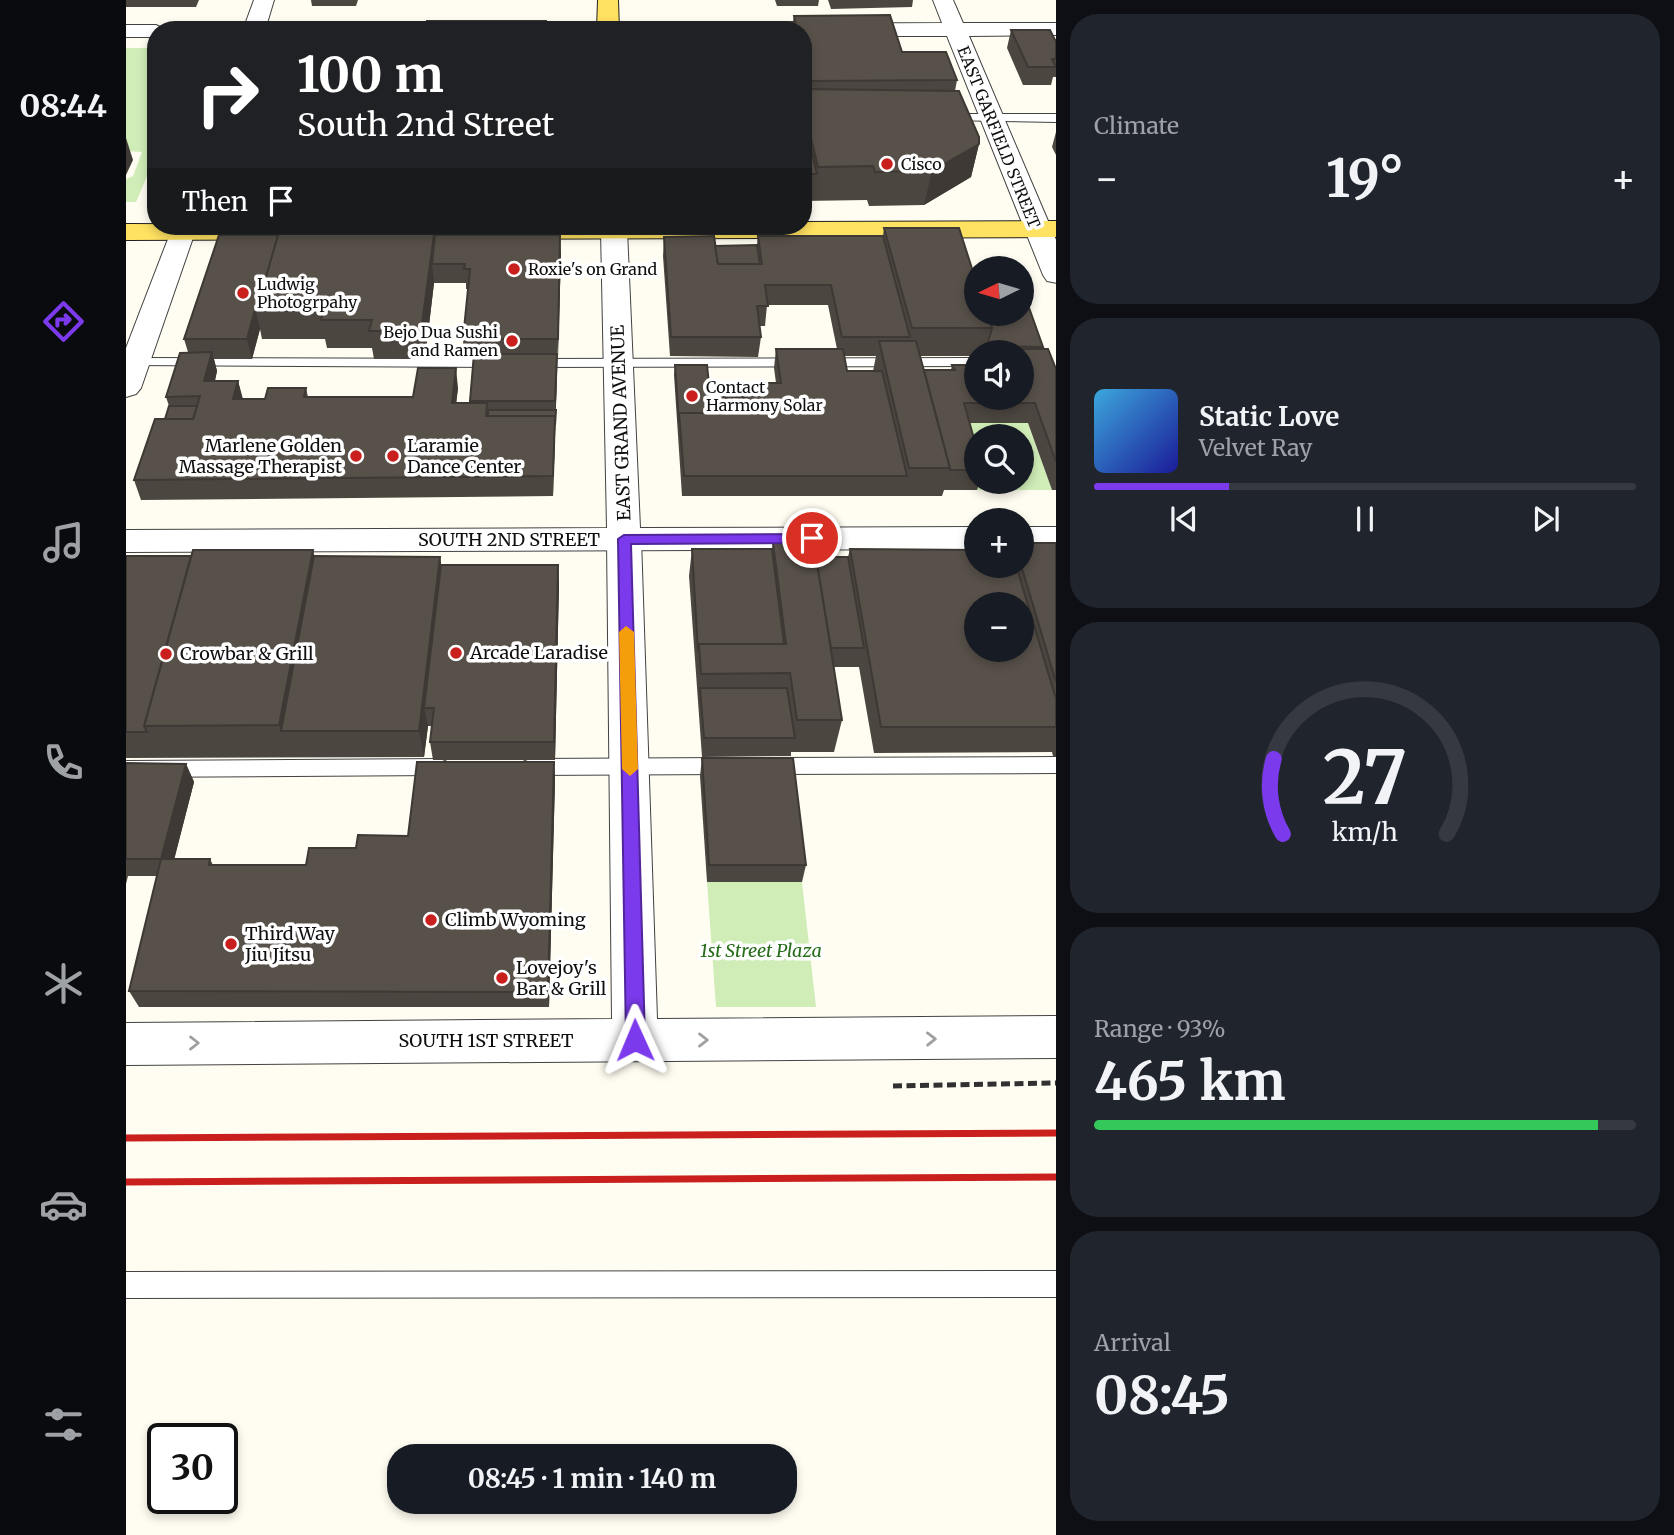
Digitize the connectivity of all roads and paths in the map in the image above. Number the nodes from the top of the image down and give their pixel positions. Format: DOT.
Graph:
graph roads {
  1 [pos="264,0"];
  2 [pos="608,0"];
  3 [pos="943,0"];
  4 [pos="257,21"];
  5 [pos="608,21"];
  6 [pos="955,29"];
  7 [pos="1056,29"];
  8 [pos="812,30"];
  9 [pos="147,31"];
  10 [pos="126,32"];
  11 [pos="932,118"];
  12 [pos="992,118"];
  13 [pos="1056,118"];
  14 [pos="812,228"];
  15 [pos="1047,229"];
  16 [pos="147,231"];
  17 [pos="126,232"];
  18 [pos="181,235"];
  19 [pos="614,235"];
  20 [pos="1056,275"];
  21 [pos="131,362"];
  22 [pos="964,362"];
  23 [pos="620,363"];
  24 [pos="964,538"];
  25 [pos="1034,538"];
  26 [pos="1056,538"];
  27 [pos="624,539"];
  28 [pos="126,541"];
  29 [pos="1056,765"];
  30 [pos="629,766"];
  31 [pos="462,767"];
  32 [pos="504,767"];
  33 [pos="126,769"];
  34 [pos="1056,1037"];
  35 [pos="635,1040"];
  36 [pos="126,1044"];
  37 [pos="1056,1083"];
  38 [pos="893,1086"];
  39 [pos="1056,1284"];
  40 [pos="126,1285"];
  1 -- 4 [label="street"];
  2 -- 5 [label="main road"];
  3 -- 6 [label="street, EAST GARFIELD STREET"];
  6 -- 7 [label="street"];
  6 -- 8 [label="street"];
  6 -- 12 [label="street, EAST GARFIELD STREET"];
  9 -- 10 [label="street"];
  11 -- 12 [label="lane"];
  12 -- 13 [label="lane"];
  12 -- 15 [label="street, EAST GARFIELD STREET"];
  14 -- 15 [label="main road"];
  15 -- 20 [label="street, EAST GARFIELD STREET"];
  16 -- 17 [label="main road"];
  18 -- 21 [label="street"];
  19 -- 23 [label="street, EAST GRAND AVENUE"];
  21 -- 23 [label="lane"];
  22 -- 23 [label="lane"];
  23 -- 27 [label="street, EAST GRAND AVENUE"];
  24 -- 27 [label="street, SOUTH 2ND STREET"];
  25 -- 26 [label="street"];
  27 -- 28 [label="street, SOUTH 2ND STREET"];
  27 -- 30 [label="street, EAST GRAND AVENUE"];
  29 -- 30 [label="lane"];
  30 -- 32 [label="lane"];
  30 -- 35 [label="street, EAST GRAND AVENUE"];
  31 -- 33 [label="lane"];
  35 -- 34 [label="street, SOUTH 1ST STREET, one-way"];
  36 -- 35 [label="street, SOUTH 1ST STREET, one-way"];
  37 -- 38 [label="path"];
  39 -- 40 [label="lane"];
}
